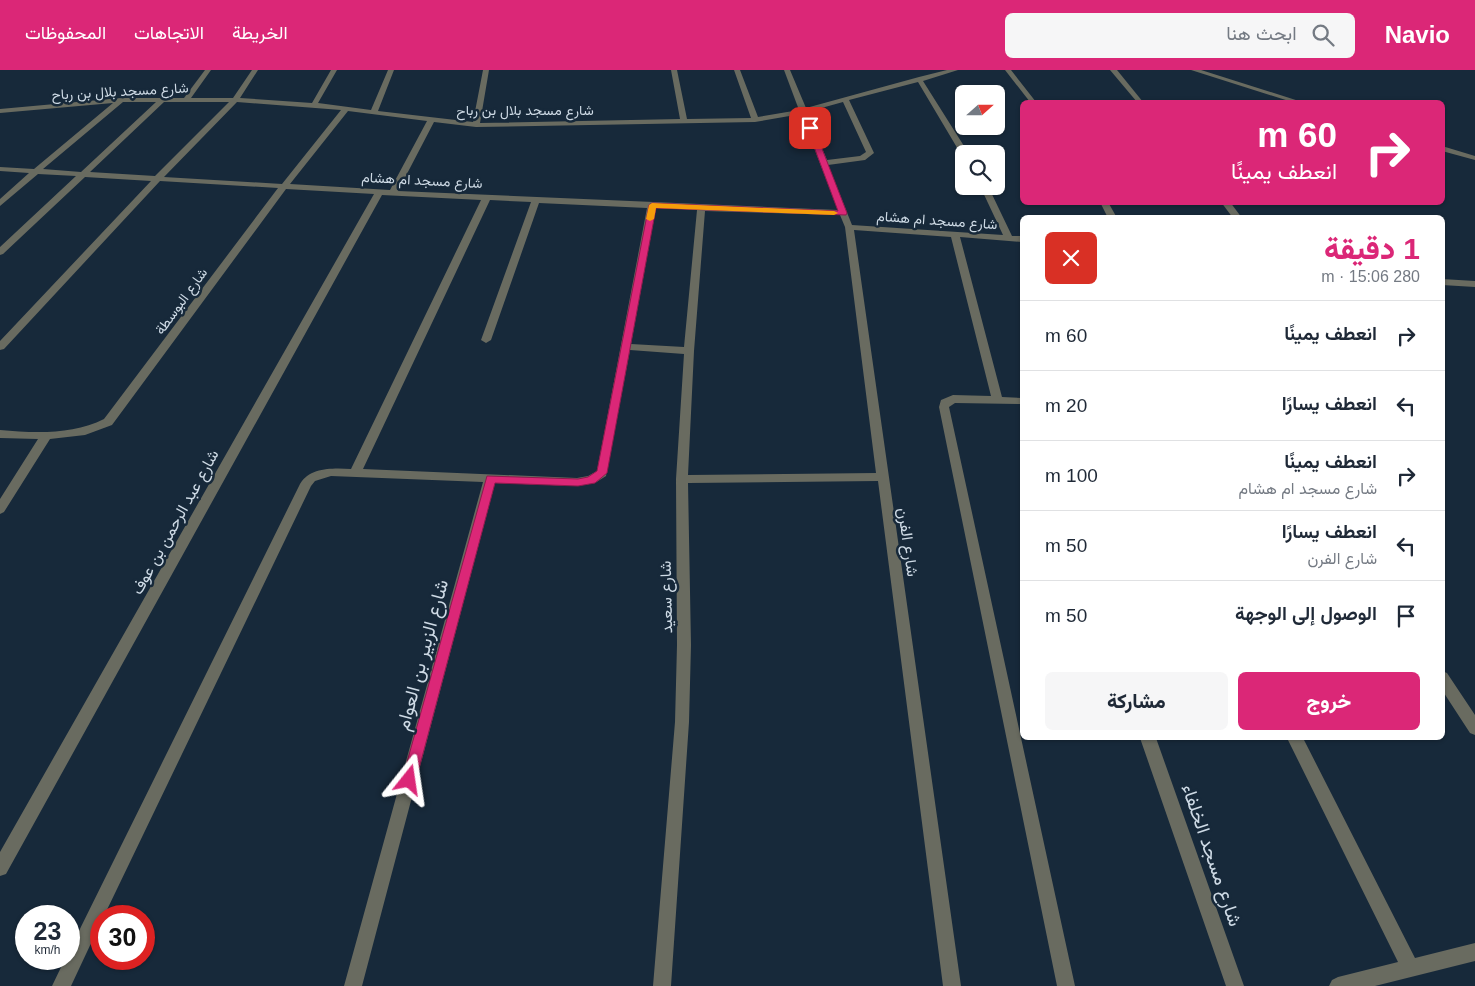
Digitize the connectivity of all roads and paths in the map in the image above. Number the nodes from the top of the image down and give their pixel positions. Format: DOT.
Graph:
graph roads {
  1 [pos="208,70"];
  2 [pos="255,70"];
  3 [pos="334,70"];
  4 [pos="391,70"];
  5 [pos="486,70"];
  6 [pos="674,70"];
  7 [pos="737,70"];
  8 [pos="787,70"];
  9 [pos="955,70"];
  10 [pos="1008,70"];
  11 [pos="1113,70"];
  12 [pos="1194,70"];
  13 [pos="919,79"];
  14 [pos="163,99"];
  15 [pos="187,99"];
  16 [pos="845,99"];
  17 [pos="121,100"];
  18 [pos="235,100"];
  19 [pos="1031,100"];
  20 [pos="1138,100"];
  21 [pos="1292,100"];
  22 [pos="314,105"];
  23 [pos="345,110"];
  24 [pos="0,111"];
  25 [pos="804,111"];
  26 [pos="373,113"];
  27 [pos="756,120"];
  28 [pos="431,121"];
  29 [pos="684,121"];
  30 [pos="476,125"];
  31 [pos="959,145"];
  32 [pos="1445,149"];
  33 [pos="1475,158"];
  34 [pos="824,163"];
  35 [pos="0,169"];
  36 [pos="36,171"];
  37 [pos="84,173"];
  38 [pos="158,178"];
  39 [pos="284,186"];
  40 [pos="379,192"];
  41 [pos="393,192"];
  42 [pos="988,195"];
  43 [pos="487,197"];
  44 [pos="536,199"];
  45 [pos="0,203"];
  46 [pos="652,205"];
  47 [pos="1227,205"];
  48 [pos="701,208"];
  49 [pos="843,213"];
  50 [pos="1236,215"];
  51 [pos="849,227"];
  52 [pos="955,235"];
  53 [pos="1009,238"];
  54 [pos="1020,239"];
  55 [pos="0,252"];
  56 [pos="1445,282"];
  57 [pos="1475,284"];
  58 [pos="486,340"];
  59 [pos="0,347"];
  60 [pos="626,347"];
  61 [pos="689,351"];
  62 [pos="997,400"];
  63 [pos="1020,401"];
  64 [pos="0,434"];
  65 [pos="47,435"];
  66 [pos="355,473"];
  67 [pos="883,477"];
  68 [pos="490,479"];
  69 [pos="682,479"];
  70 [pos="0,509"];
  71 [pos="1445,682"];
  72 [pos="1475,728"];
  73 [pos="1149,740"];
  74 [pos="1296,740"];
  75 [pos="0,868"];
  76 [pos="1475,952"];
  77 [pos="1410,968"];
  78 [pos="60,986"];
  79 [pos="353,986"];
  80 [pos="662,986"];
  81 [pos="952,986"];
  82 [pos="1066,986"];
  83 [pos="1235,986"];
  84 [pos="1338,986"];
  1 -- 15 [label="street"];
  2 -- 18 [label="street"];
  3 -- 22 [label="street"];
  4 -- 26 [label="street"];
  5 -- 30 [label="street"];
  6 -- 29 [label="street"];
  7 -- 27 [label="street"];
  8 -- 25 [label="street, شارع الفرن"];
  9 -- 13 [label="street, شارع مسجد بلال بن رباح"];
  10 -- 19 [label="street"];
  11 -- 20 [label="street"];
  12 -- 21 [label="street"];
  13 -- 16 [label="street, شارع مسجد بلال بن رباح"];
  13 -- 31 [label="street"];
  14 -- 15 [label="street, شارع مسجد بلال بن رباح"];
  14 -- 17 [label="street, شارع مسجد بلال بن رباح"];
  14 -- 37 [label="street"];
  15 -- 18 [label="street, شارع مسجد بلال بن رباح"];
  16 -- 25 [label="street, شارع مسجد بلال بن رباح"];
  16 -- 34 [label="street"];
  17 -- 24 [label="street, شارع مسجد بلال بن رباح"];
  17 -- 36 [label="street"];
  18 -- 22 [label="street, شارع مسجد بلال بن رباح"];
  18 -- 38 [label="street"];
  22 -- 23 [label="street, شارع مسجد بلال بن رباح"];
  23 -- 26 [label="street, شارع مسجد بلال بن رباح"];
  23 -- 39 [label="street, شارع البوسطة"];
  25 -- 27 [label="street, شارع مسجد بلال بن رباح"];
  25 -- 34 [label="street, شارع الفرن"];
  26 -- 28 [label="street, شارع مسجد بلال بن رباح"];
  27 -- 29 [label="street, شارع مسجد بلال بن رباح"];
  28 -- 30 [label="street, شارع مسجد بلال بن رباح"];
  28 -- 41 [label="street"];
  29 -- 30 [label="street, شارع مسجد بلال بن رباح"];
  32 -- 33 [label="street"];
  34 -- 49 [label="street, شارع الفرن"];
  35 -- 36 [label="street, شارع مسجد ام هشام"];
  36 -- 37 [label="street, شارع مسجد ام هشام"];
  36 -- 45 [label="street"];
  37 -- 38 [label="street, شارع مسجد ام هشام"];
  37 -- 55 [label="street"];
  38 -- 39 [label="street, شارع مسجد ام هشام"];
  38 -- 59 [label="street"];
  39 -- 40 [label="street, شارع مسجد ام هشام"];
  39 -- 65 [label="street, شارع البوسطة"];
  40 -- 41 [label="street, شارع مسجد ام هشام"];
  40 -- 75 [label="street, شارع عبد الرحمن بن عوف"];
  41 -- 43 [label="street, شارع مسجد ام هشام"];
  42 -- 53 [label="street"];
  43 -- 44 [label="street, شارع مسجد ام هشام"];
  43 -- 66 [label="street"];
  44 -- 46 [label="street, شارع مسجد ام هشام"];
  44 -- 58 [label="street"];
  46 -- 48 [label="street, شارع مسجد ام هشام"];
  46 -- 60 [label="street"];
  47 -- 50 [label="street"];
  48 -- 49 [label="street, شارع مسجد ام هشام"];
  48 -- 61 [label="street, شارع سعيد"];
  49 -- 51 [label="street, شارع الفرن"];
  51 -- 52 [label="street, شارع مسجد ام هشام"];
  51 -- 67 [label="street, شارع الفرن"];
  52 -- 53 [label="street, شارع مسجد ام هشام"];
  52 -- 62 [label="street"];
  53 -- 54 [label="street, شارع مسجد ام هشام"];
  56 -- 57 [label="street"];
  60 -- 61 [label="street"];
  60 -- 68 [label="street"];
  61 -- 69 [label="street, شارع سعيد"];
  62 -- 63 [label="street"];
  62 -- 82 [label="street"];
  64 -- 65 [label="street, شارع البوسطة"];
  65 -- 70 [label="street"];
  66 -- 68 [label="street"];
  66 -- 78 [label="street"];
  67 -- 69 [label="street"];
  67 -- 81 [label="street, شارع الفرن"];
  68 -- 79 [label="street, شارع الزبير بن العوام"];
  69 -- 80 [label="street, شارع سعيد"];
  71 -- 72 [label="street"];
  73 -- 83 [label="street, شارع مسجد الخلفاء"];
  74 -- 77 [label="street"];
  76 -- 77 [label="street"];
  77 -- 84 [label="street"];
}
